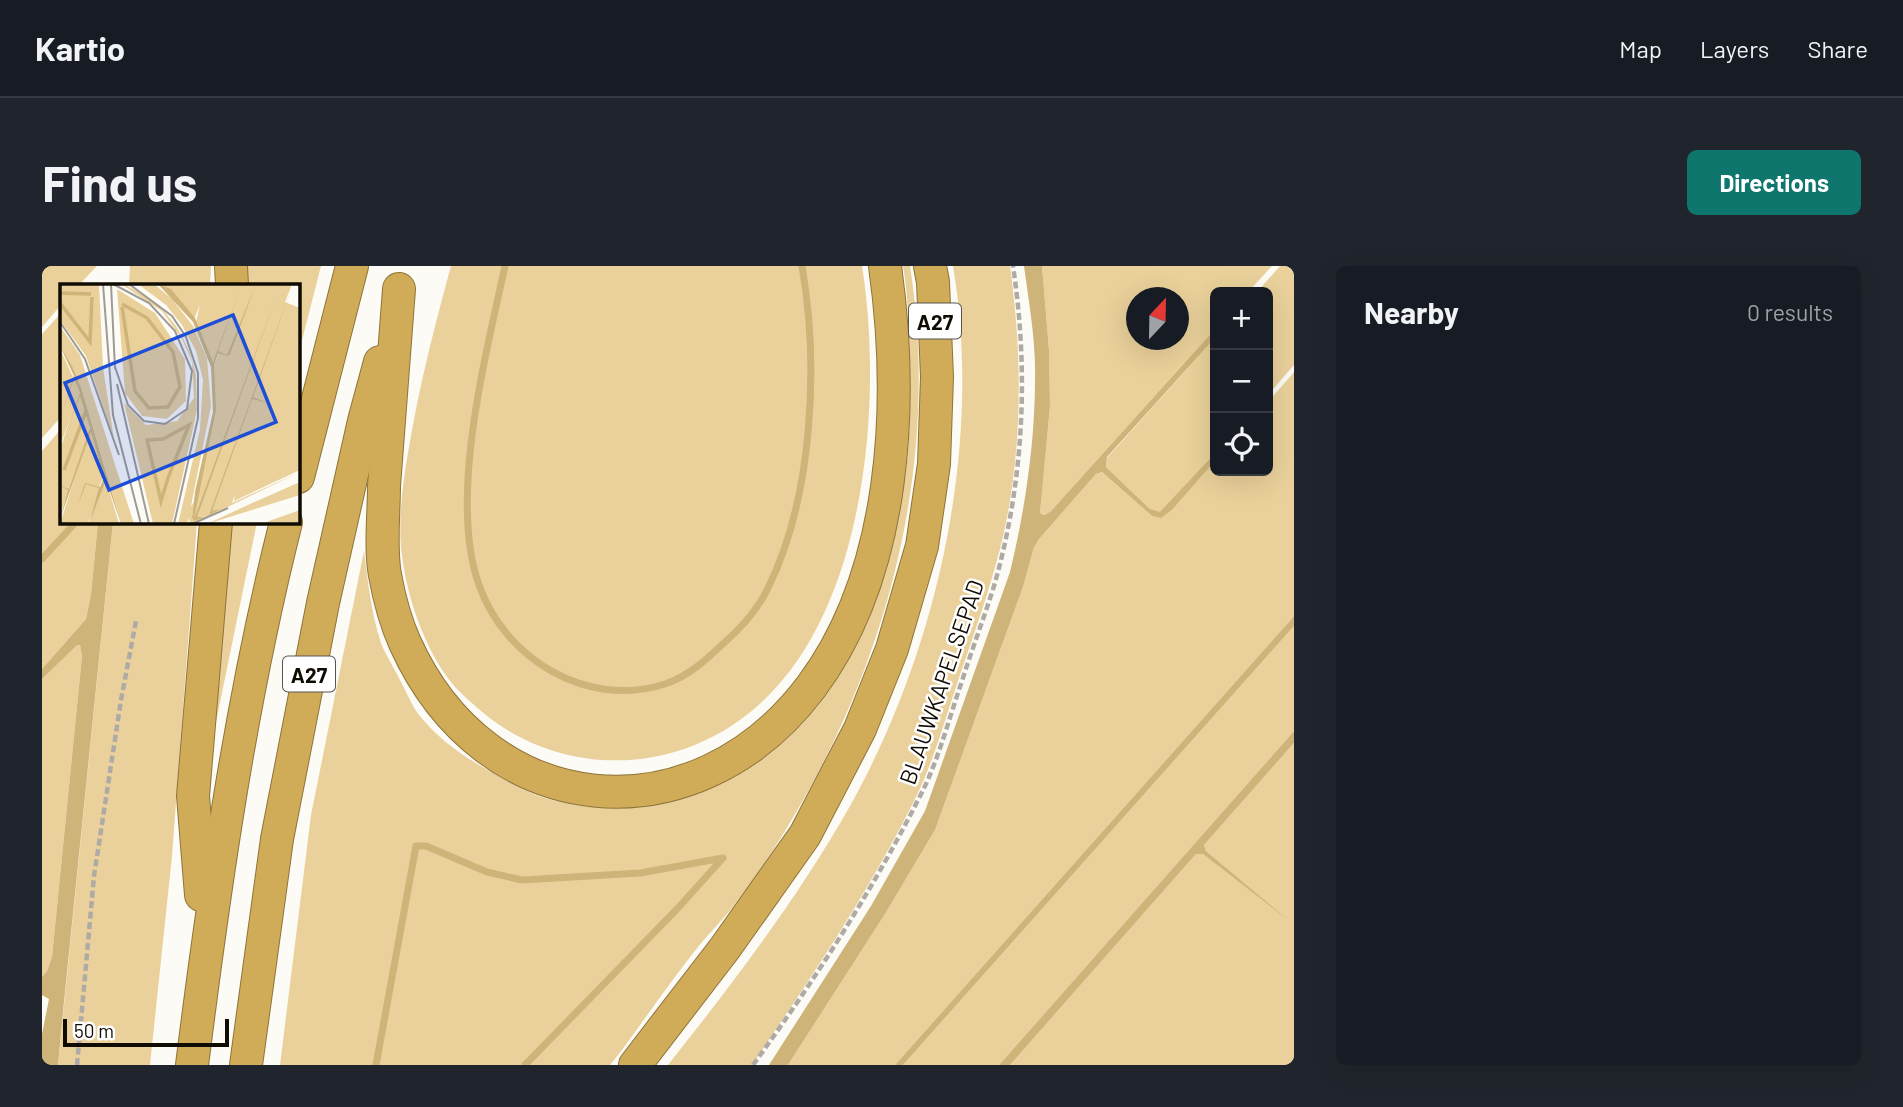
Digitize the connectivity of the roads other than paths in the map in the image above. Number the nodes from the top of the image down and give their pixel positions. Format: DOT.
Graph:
graph roads {
  1 [pos="232,266"];
  2 [pos="352,266"];
  3 [pos="885,266"];
  4 [pos="930,266"];
  5 [pos="403,278"];
  6 [pos="232,284"];
  7 [pos="299,473"];
  8 [pos="216,523"];
  9 [pos="286,523"];
  10 [pos="206,952"];
  11 [pos="192,1065"];
  12 [pos="246,1065"];
  13 [pos="635,1065"];
  1 -- 6 [label="highway"];
  2 -- 7 [label="highway"];
  3 -- 5 [label="highway, A27"];
  4 -- 13 [label="highway, A27"];
  5 -- 12 [label="highway, A27"];
  8 -- 10 [label="highway, A27"];
  9 -- 10 [label="highway, A27"];
  10 -- 11 [label="highway, A27"];
}
